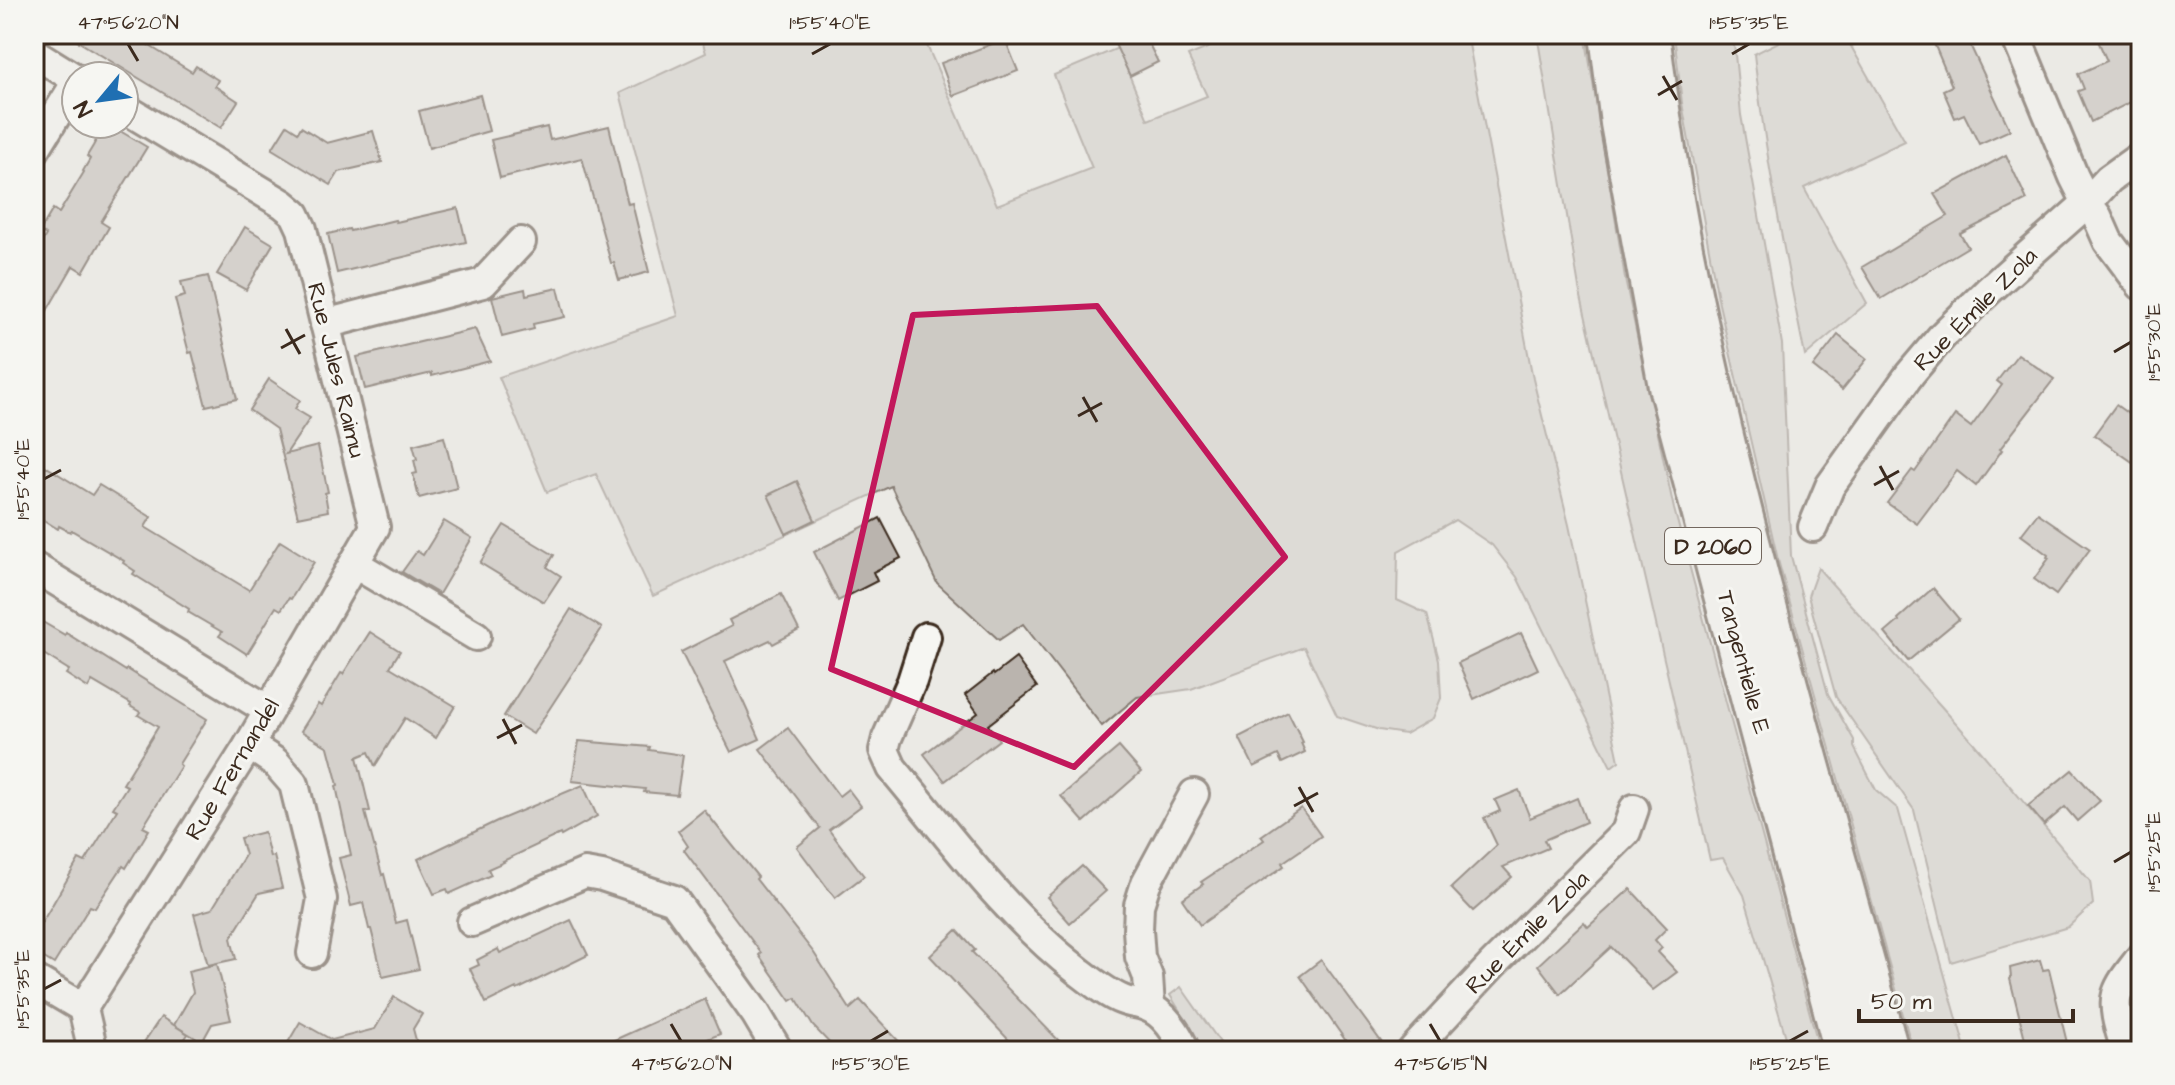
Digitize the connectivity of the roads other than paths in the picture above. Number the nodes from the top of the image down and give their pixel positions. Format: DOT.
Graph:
graph roads {
  1 [pos="1612,34"];
  2 [pos="1647,34"];
  3 [pos="2015,34"];
  4 [pos="34,53"];
  5 [pos="60,70"];
  6 [pos="60,108"];
  7 [pos="140,118"];
  8 [pos="34,151"];
  9 [pos="2141,156"];
  10 [pos="2087,203"];
  11 [pos="521,242"];
  12 [pos="2141,285"];
  13 [pos="325,324"];
  14 [pos="375,527"];
  15 [pos="1813,527"];
  16 [pos="355,564"];
  17 [pos="34,567"];
  18 [pos="476,636"];
  19 [pos="926,637"];
  20 [pos="268,710"];
  21 [pos="249,745"];
  22 [pos="1194,794"];
  23 [pos="1634,809"];
  24 [pos="472,922"];
  25 [pos="312,953"];
  26 [pos="2141,957"];
  27 [pos="34,979"];
  28 [pos="1150,1007"];
  29 [pos="83,1008"];
  30 [pos="1873,1049"];
  31 [pos="93,1051"];
  32 [pos="776,1051"];
  33 [pos="1185,1051"];
  34 [pos="1412,1051"];
  35 [pos="2126,1051"];
  1 -- 30 [label="main road, Tangentielle E / D 2060"];
  2 -- 30 [label="main road, Tangentielle E / D 2060"];
  3 -- 10 [label="street"];
  4 -- 5 [label="street"];
  6 -- 8 [label="street"];
  7 -- 13 [label="street, Rue Jules Raimu"];
  9 -- 10 [label="street, Rue Émile Zola"];
  10 -- 12 [label="street"];
  10 -- 15 [label="street, Rue Émile Zola"];
  11 -- 13 [label="street"];
  13 -- 14 [label="street, Rue Jules Raimu"];
  14 -- 16 [label="street, Rue Fernandel"];
  16 -- 18 [label="street"];
  16 -- 20 [label="street, Rue Fernandel"];
  17 -- 20 [label="street"];
  19 -- 28 [label="street"];
  20 -- 21 [label="street, Rue Fernandel"];
  21 -- 25 [label="street"];
  21 -- 29 [label="street, Rue Fernandel"];
  22 -- 28 [label="street"];
  23 -- 34 [label="street, Rue Émile Zola"];
  24 -- 32 [label="street"];
  26 -- 35 [label="street"];
  27 -- 29 [label="street"];
  28 -- 33 [label="street"];
  29 -- 31 [label="street"];
}
